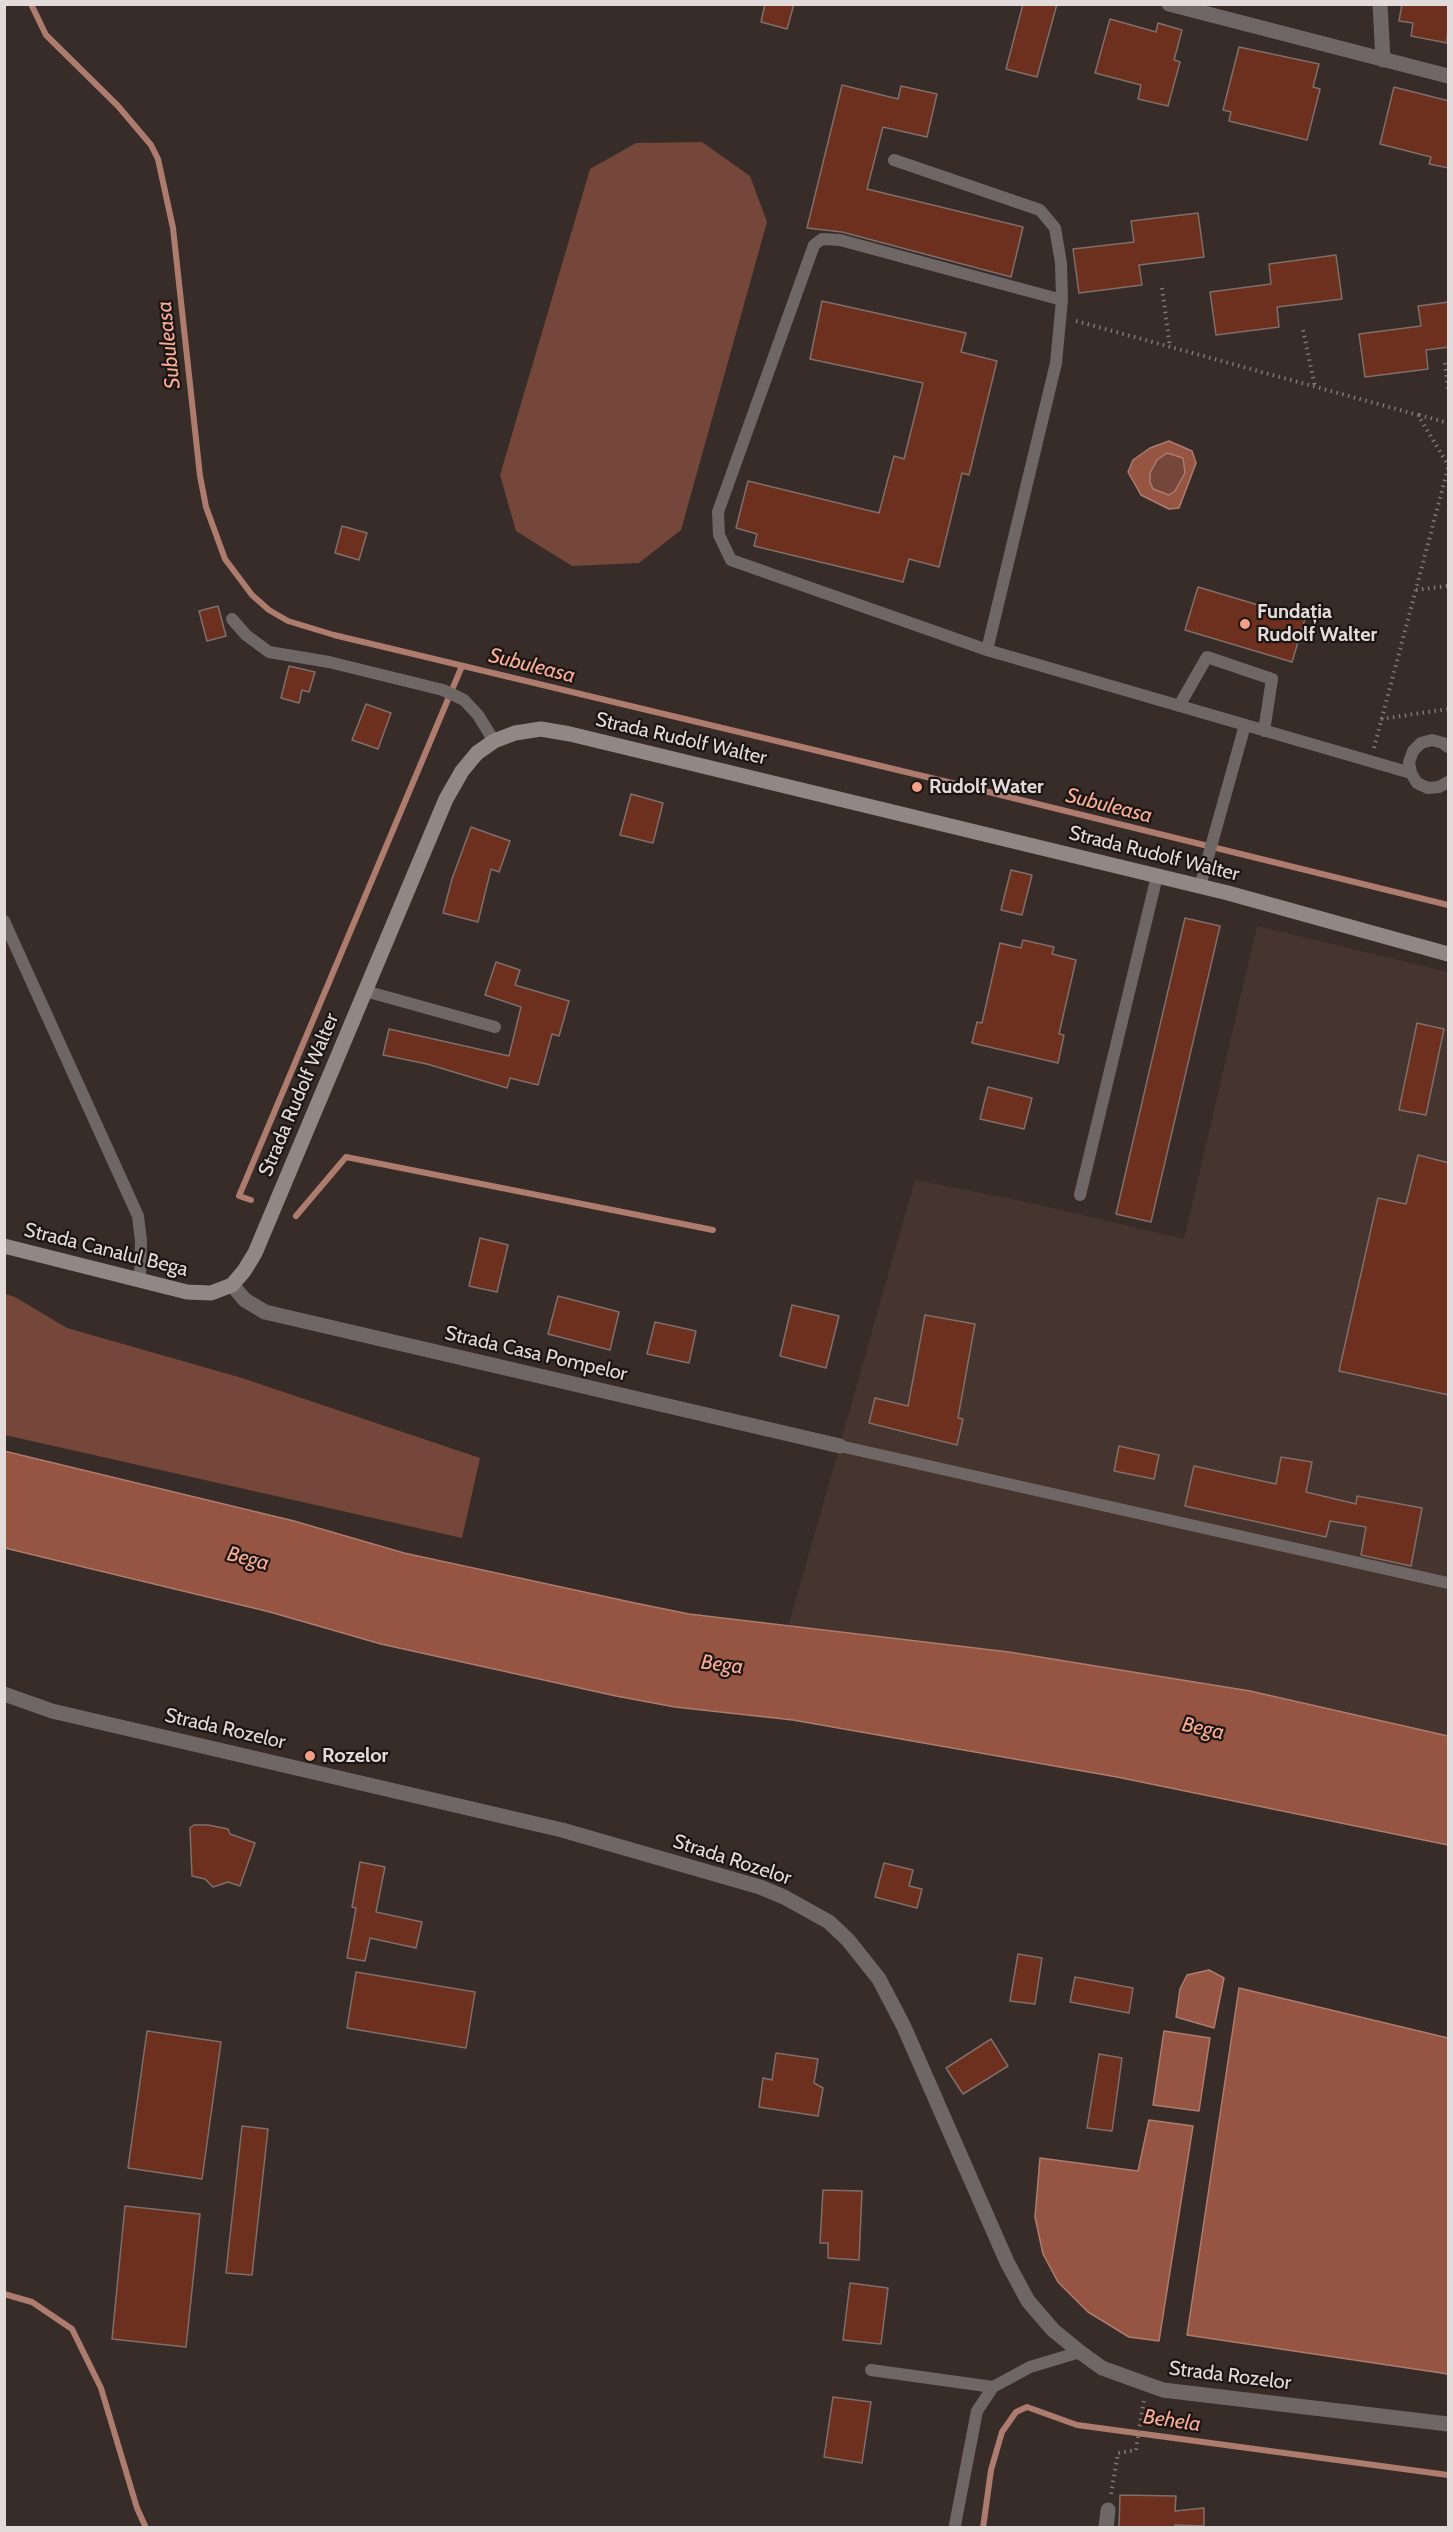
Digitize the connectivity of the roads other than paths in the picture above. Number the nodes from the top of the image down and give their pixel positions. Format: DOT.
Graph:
graph roads {
  1 [pos="1169,4"];
  2 [pos="1380,4"];
  3 [pos="1383,60"];
  4 [pos="1449,76"];
  5 [pos="894,160"];
  6 [pos="1062,300"];
  7 [pos="232,619"];
  8 [pos="987,650"];
  9 [pos="1179,706"];
  10 [pos="1245,725"];
  11 [pos="1264,731"];
  12 [pos="494,741"];
  13 [pos="1449,747"];
  14 [pos="1411,773"];
  15 [pos="1449,782"];
  16 [pos="1157,876"];
  17 [pos="1202,880"];
  18 [pos="4,921"];
  19 [pos="1449,954"];
  20 [pos="365,991"];
  21 [pos="495,1027"];
  22 [pos="1080,1195"];
  23 [pos="4,1246"];
  24 [pos="140,1280"];
  25 [pos="232,1285"];
  26 [pos="840,1446"];
  27 [pos="1449,1583"];
  28 [pos="4,1694"];
  29 [pos="1080,2352"];
  30 [pos="872,2370"];
  31 [pos="993,2387"];
  32 [pos="1449,2424"];
  33 [pos="1108,2510"];
  34 [pos="955,2525"];
  35 [pos="1106,2528"];
  1 -- 3 [label="street"];
  2 -- 3 [label="street"];
  3 -- 4 [label="street"];
  5 -- 6 [label="lane"];
  6 -- 8 [label="lane"];
  6 -- 8 [label="lane"];
  7 -- 12 [label="lane"];
  8 -- 9 [label="lane"];
  9 -- 10 [label="lane"];
  9 -- 11 [label="lane"];
  10 -- 11 [label="lane"];
  10 -- 17 [label="lane"];
  11 -- 14 [label="lane"];
  12 -- 16 [label="street, Strada Rudolf Walter"];
  12 -- 20 [label="street, Strada Rudolf Walter"];
  13 -- 14 [label="lane"];
  14 -- 15 [label="lane"];
  16 -- 17 [label="street, Strada Rudolf Walter"];
  16 -- 22 [label="lane"];
  17 -- 19 [label="street, Strada Rudolf Walter"];
  18 -- 24 [label="lane"];
  20 -- 21 [label="lane"];
  20 -- 25 [label="street, Strada Rudolf Walter"];
  23 -- 24 [label="street, Strada Canalul Bega"];
  24 -- 25 [label="street, Strada Canalul Bega"];
  25 -- 26 [label="street, Strada Casa Pompelor"];
  26 -- 27 [label="lane"];
  28 -- 29 [label="street, Strada Rozelor"];
  29 -- 31 [label="lane"];
  29 -- 32 [label="street, Strada Rozelor"];
  30 -- 31 [label="lane"];
  31 -- 34 [label="lane"];
  33 -- 35 [label="street"];
}
